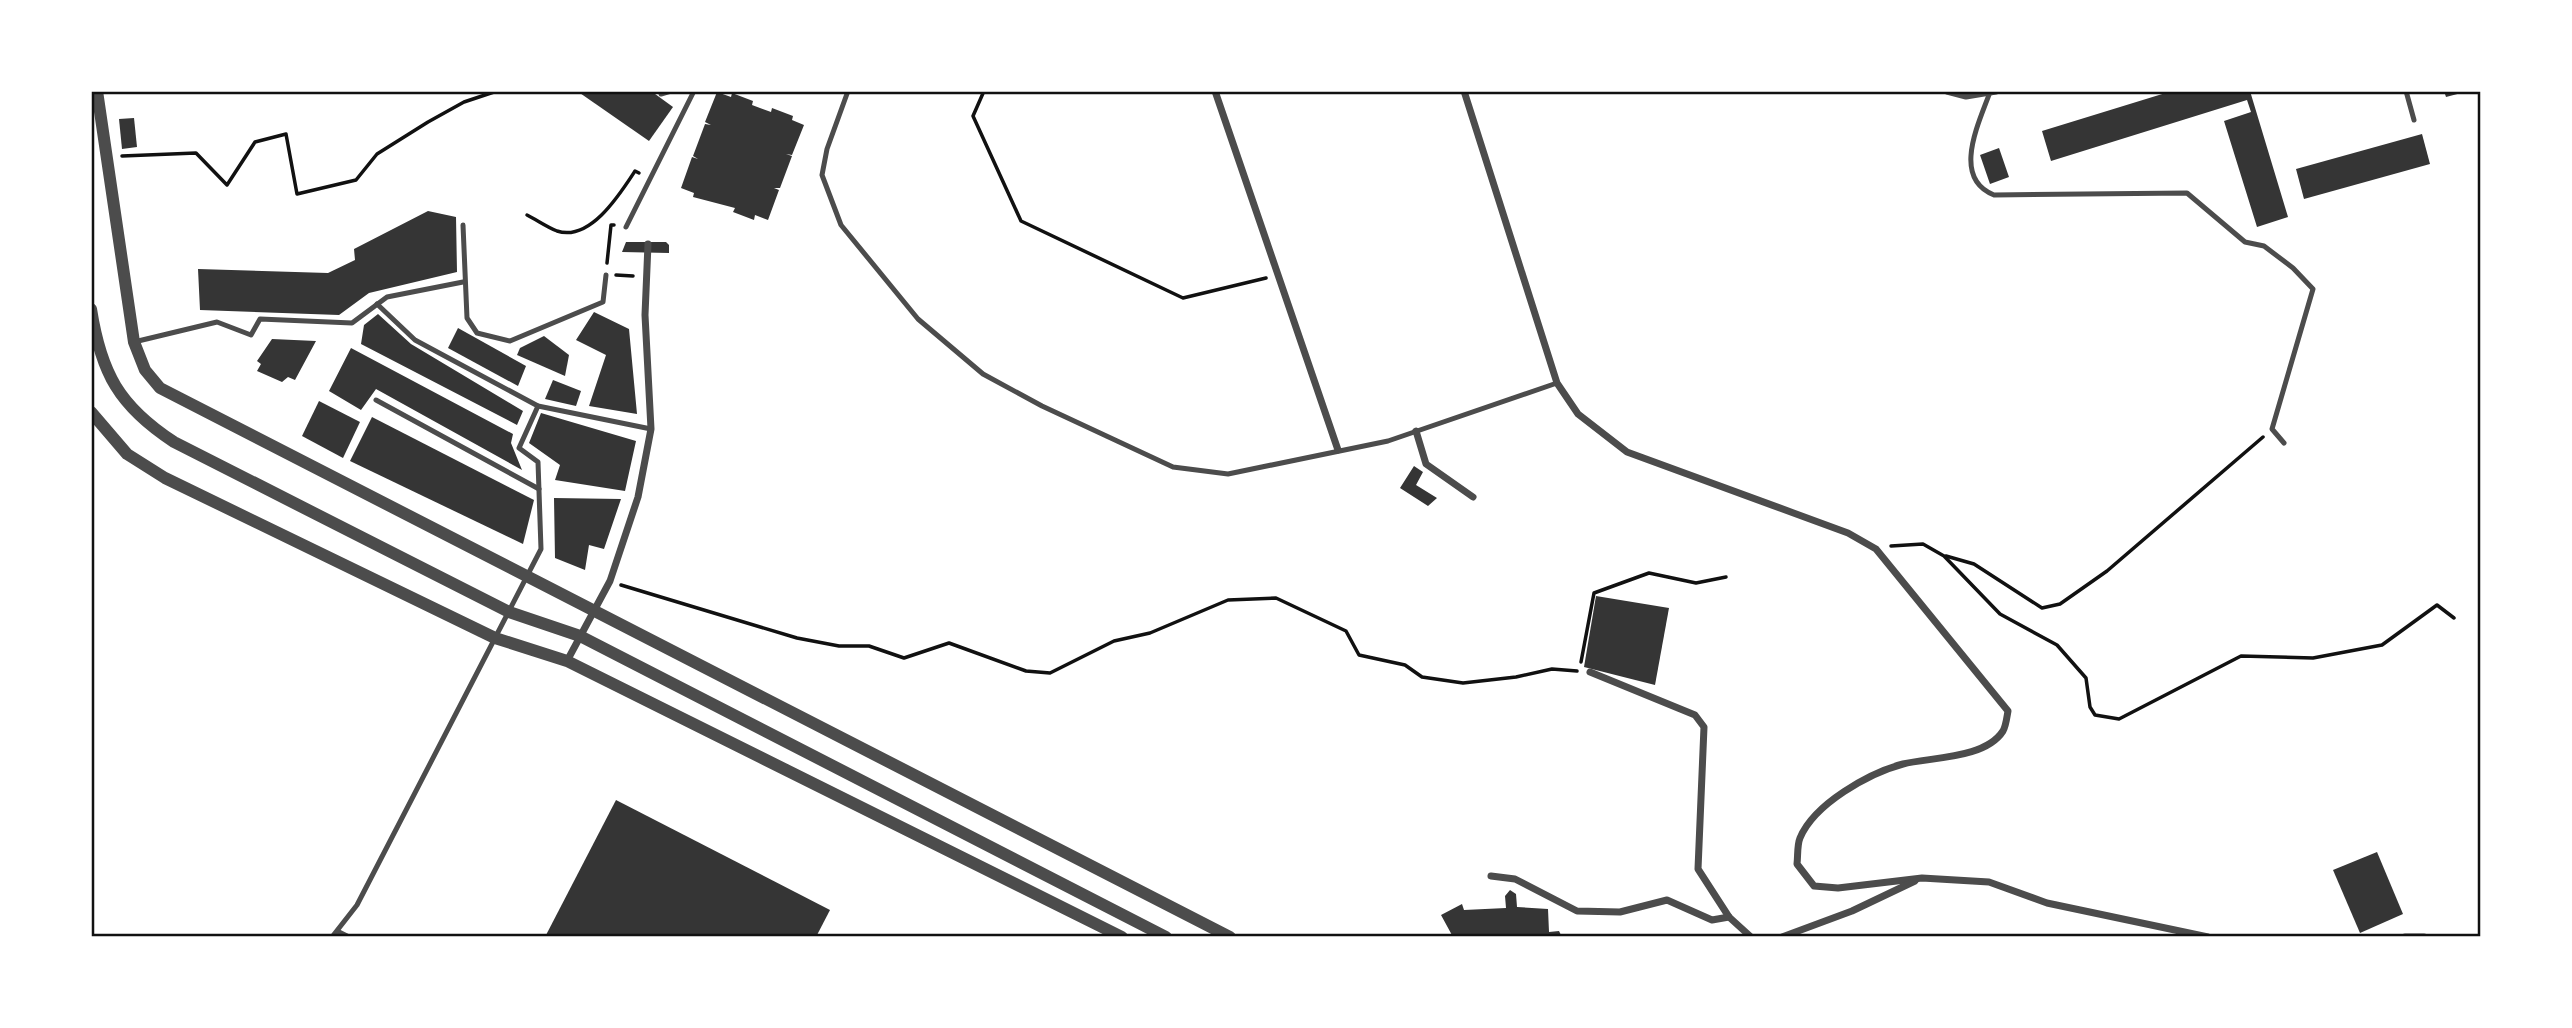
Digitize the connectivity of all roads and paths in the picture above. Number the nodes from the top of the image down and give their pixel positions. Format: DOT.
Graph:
graph roads {
  1 [pos="97,91"];
  2 [pos="497,91"];
  3 [pos="671,91"];
  4 [pos="694,91"];
  5 [pos="984,91"];
  6 [pos="1215,91"];
  7 [pos="1464,91"];
  8 [pos="1947,91"];
  9 [pos="1996,91"];
  10 [pos="2406,91"];
  11 [pos="846,92"];
  12 [pos="1990,92"];
  13 [pos="661,94"];
  14 [pos="96,112"];
  15 [pos="2414,120"];
  16 [pos="107,157"];
  17 [pos="650,178"];
  18 [pos="527,215"];
  19 [pos="463,225"];
  20 [pos="611,225"];
  21 [pos="626,227"];
  22 [pos="648,244"];
  23 [pos="606,275"];
  24 [pos="1276,275"];
  25 [pos="646,276"];
  26 [pos="463,282"];
  27 [pos="377,304"];
  28 [pos="91,309"];
  29 [pos="134,342"];
  30 [pos="1557,383"];
  31 [pos="376,400"];
  32 [pos="538,406"];
  33 [pos="91,412"];
  34 [pos="652,429"];
  35 [pos="2272,429"];
  36 [pos="1416,431"];
  37 [pos="2284,443"];
  38 [pos="1338,450"];
  39 [pos="539,489"];
  40 [pos="1473,497"];
  41 [pos="1875,549"];
  42 [pos="1944,556"];
  43 [pos="1726,577"];
  44 [pos="527,578"];
  45 [pos="610,580"];
  46 [pos="509,612"];
  47 [pos="595,613"];
  48 [pos="2454,618"];
  49 [pos="580,636"];
  50 [pos="495,638"];
  51 [pos="567,661"];
  52 [pos="1590,672"];
  53 [pos="1491,876"];
  54 [pos="1922,878"];
  55 [pos="1729,917"];
  56 [pos="339,932"];
  57 [pos="332,937"];
  58 [pos="349,937"];
  59 [pos="1122,937"];
  60 [pos="1166,937"];
  61 [pos="1230,937"];
  62 [pos="1751,937"];
  63 [pos="1782,937"];
  64 [pos="2208,937"];
  65 [pos="2405,937"];
  66 [pos="2424,937"];
  1 -- 14 [label="street"];
  2 -- 16 [label="path"];
  3 -- 13 [label="lane"];
  4 -- 17 [label="lane"];
  5 -- 24 [label="path"];
  6 -- 24 [label="street"];
  7 -- 30 [label="street"];
  8 -- 12 [label="street"];
  9 -- 12 [label="street"];
  10 -- 15 [label="lane"];
  11 -- 38 [label="lane"];
  12 -- 35 [label="lane"];
  14 -- 16 [label="street"];
  16 -- 29 [label="street"];
  17 -- 18 [label="path"];
  17 -- 21 [label="lane"];
  19 -- 26 [label="lane"];
  20 -- 23 [label="path"];
  22 -- 25 [label="street"];
  23 -- 25 [label="path"];
  23 -- 26 [label="lane"];
  24 -- 38 [label="street"];
  25 -- 34 [label="street"];
  26 -- 27 [label="lane"];
  27 -- 29 [label="lane"];
  27 -- 32 [label="lane"];
  28 -- 46 [label="street"];
  29 -- 44 [label="street"];
  30 -- 36 [label="lane"];
  30 -- 41 [label="street"];
  31 -- 39 [label="lane"];
  32 -- 34 [label="lane"];
  32 -- 39 [label="lane"];
  33 -- 50 [label="street"];
  34 -- 45 [label="street"];
  35 -- 37 [label="lane"];
  35 -- 42 [label="path"];
  36 -- 38 [label="lane"];
  36 -- 40 [label="street"];
  39 -- 44 [label="lane"];
  41 -- 42 [label="path"];
  41 -- 54 [label="street"];
  42 -- 48 [label="path"];
  43 -- 45 [label="path"];
  44 -- 46 [label="lane"];
  44 -- 47 [label="street"];
  45 -- 47 [label="street"];
  46 -- 49 [label="street"];
  46 -- 50 [label="lane"];
  47 -- 49 [label="street"];
  47 -- 61 [label="street"];
  49 -- 51 [label="street"];
  49 -- 60 [label="street"];
  50 -- 51 [label="street"];
  50 -- 56 [label="lane"];
  51 -- 59 [label="street"];
  52 -- 55 [label="street"];
  53 -- 55 [label="street"];
  54 -- 63 [label="street"];
  54 -- 64 [label="street"];
  55 -- 62 [label="street"];
  56 -- 57 [label="lane"];
  56 -- 58 [label="lane"];
  65 -- 66 [label="street"];
}
